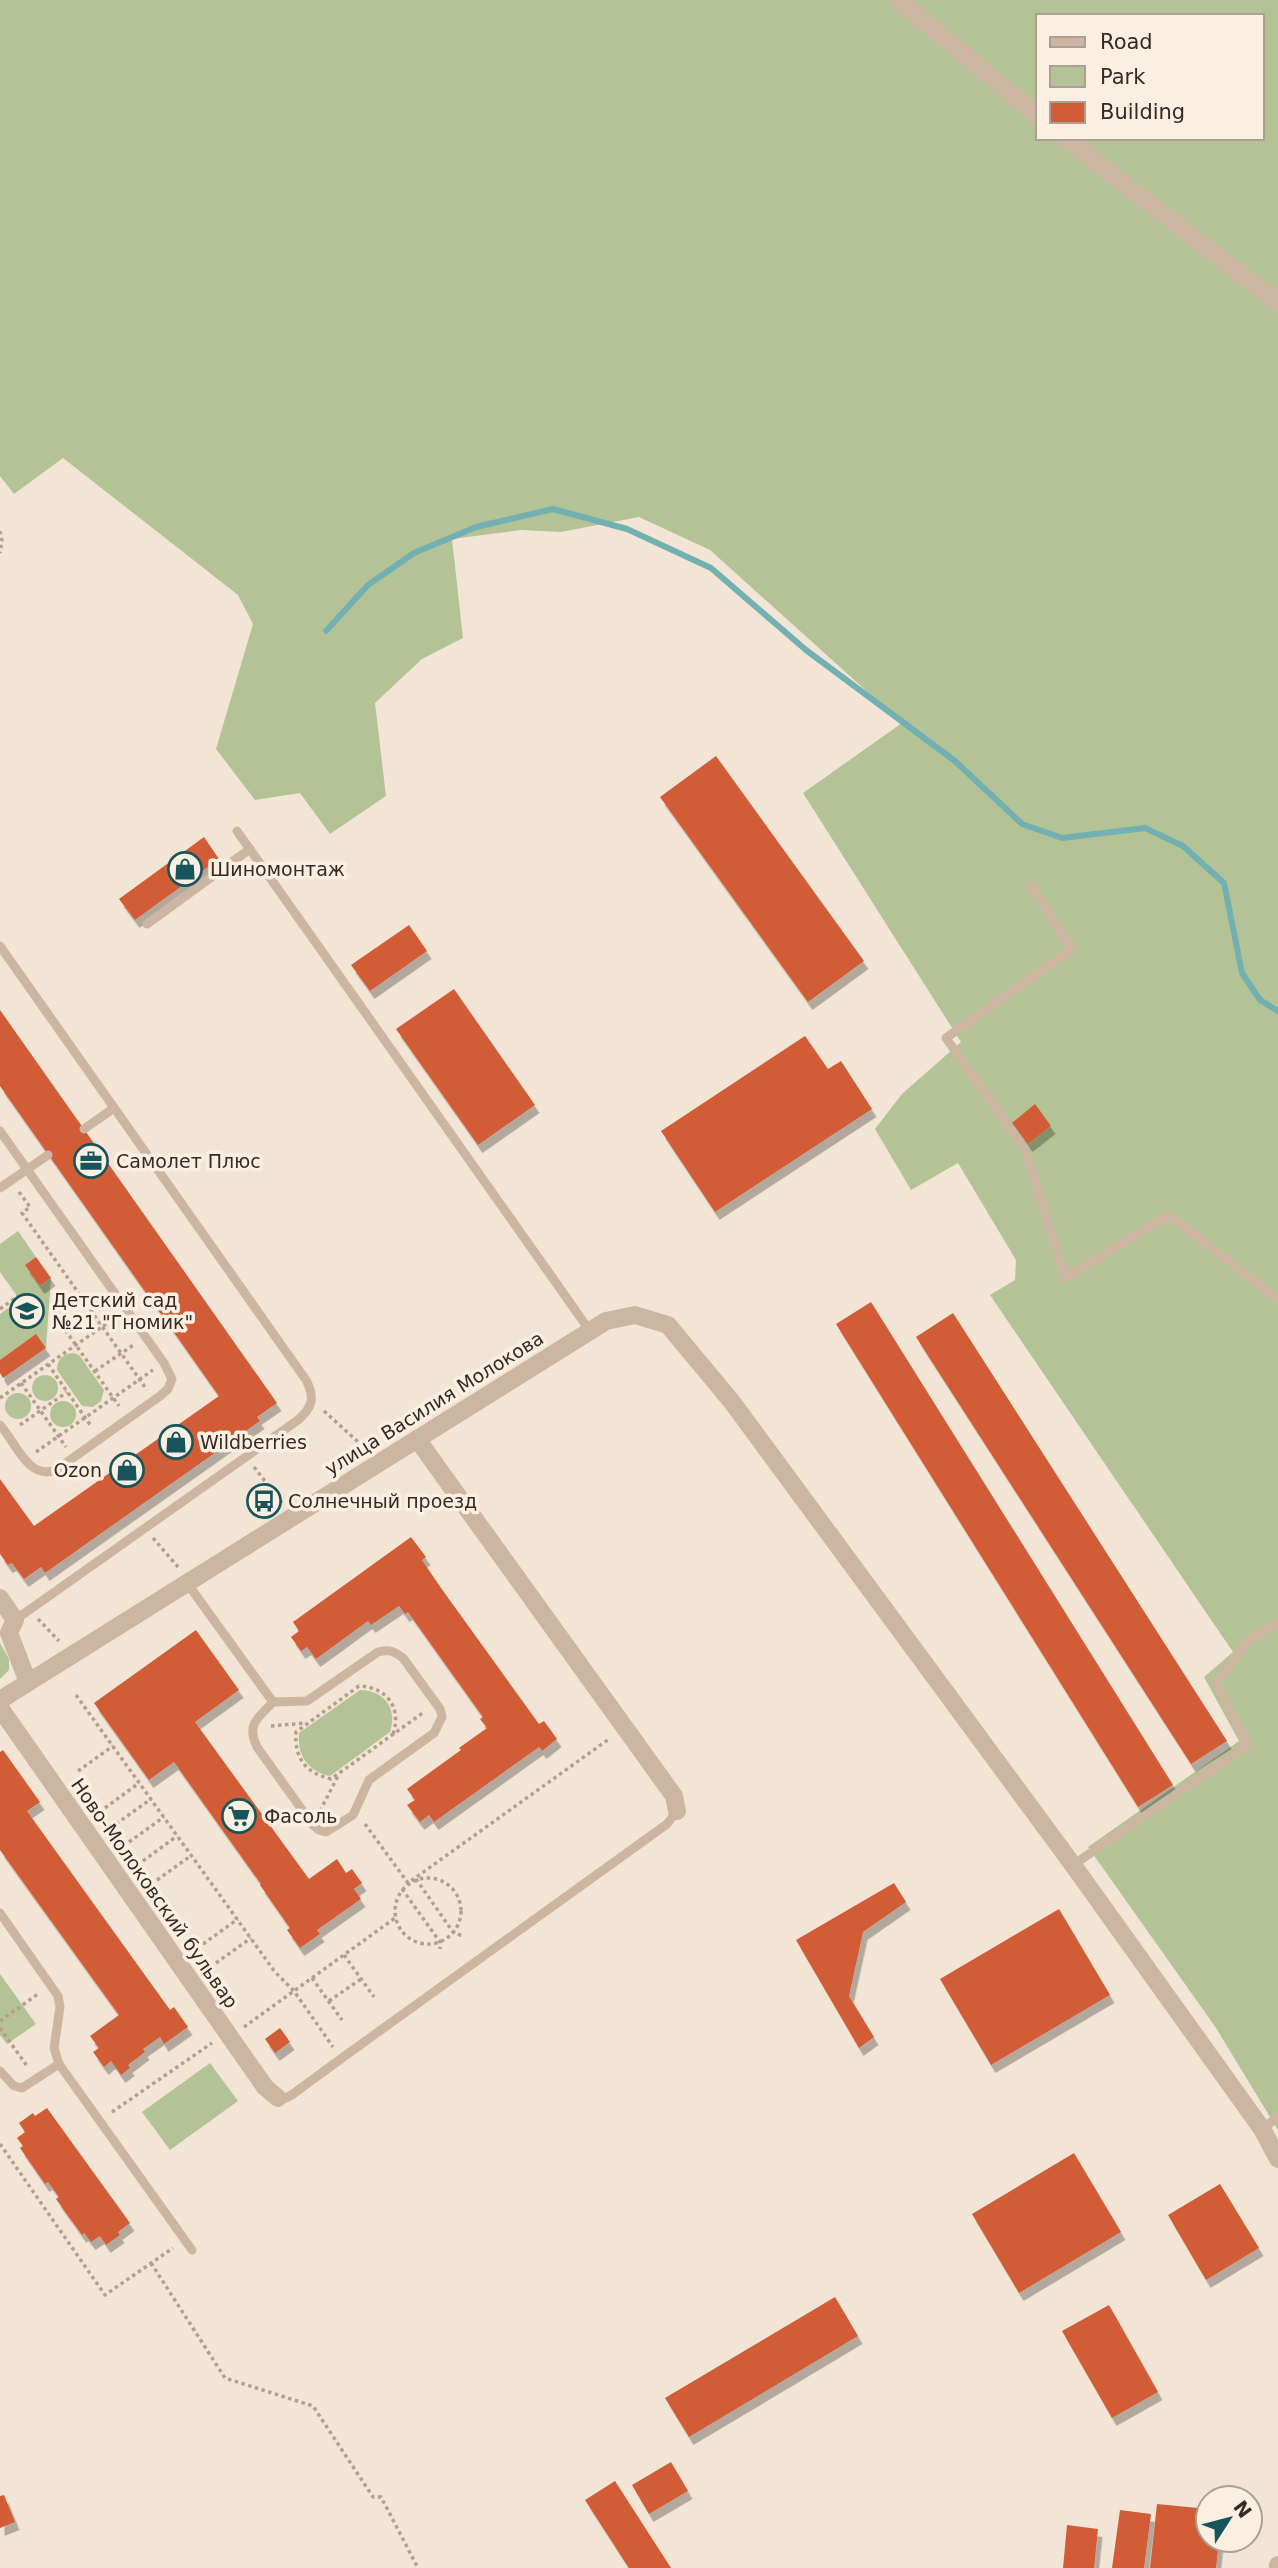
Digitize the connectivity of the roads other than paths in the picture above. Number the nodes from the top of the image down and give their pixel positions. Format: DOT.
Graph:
graph roads {
  1 [pos="898,0"];
  2 [pos="1036,114"];
  3 [pos="1068,140"];
  4 [pos="1278,303"];
  5 [pos="237,831"];
  6 [pos="250,849"];
  7 [pos="1031,886"];
  8 [pos="147,924"];
  9 [pos="0,946"];
  10 [pos="114,1108"];
  11 [pos="84,1129"];
  12 [pos="0,1131"];
  13 [pos="48,1155"];
  14 [pos="27,1169"];
  15 [pos="0,1188"];
  16 [pos="1278,1299"];
  17 [pos="590,1331"];
  18 [pos="0,1425"];
  19 [pos="417,1439"];
  20 [pos="189,1582"];
  21 [pos="0,1598"];
  22 [pos="22,1615"];
  23 [pos="1278,1623"];
  24 [pos="28,1682"];
  25 [pos="0,1700"];
  26 [pos="273,1702"];
  27 [pos="0,1708"];
  28 [pos="677,1811"];
  29 [pos="1073,1865"];
  30 [pos="0,1913"];
  31 [pos="59,2064"];
  32 [pos="0,2071"];
  33 [pos="278,2098"];
  34 [pos="1278,2118"];
  35 [pos="1262,2129"];
  36 [pos="1278,2159"];
  37 [pos="192,2250"];
  1 -- 2 [label="street"];
  3 -- 4 [label="street"];
  5 -- 6 [label="lane"];
  6 -- 8 [label="lane"];
  6 -- 17 [label="lane"];
  7 -- 16 [label="lane"];
  9 -- 10 [label="lane"];
  10 -- 11 [label="lane"];
  10 -- 22 [label="lane"];
  12 -- 14 [label="lane"];
  13 -- 14 [label="lane"];
  14 -- 15 [label="lane"];
  14 -- 18 [label="lane"];
  17 -- 19 [label="street, улица Василия Молокова"];
  17 -- 29 [label="street, улица Василия Молокова"];
  19 -- 20 [label="street, улица Василия Молокова"];
  19 -- 28 [label="street"];
  20 -- 24 [label="street, улица Василия Молокова"];
  20 -- 26 [label="lane"];
  21 -- 22 [label="street"];
  22 -- 24 [label="street"];
  23 -- 29 [label="lane"];
  24 -- 25 [label="street, улица Василия Молокова"];
  26 -- 26 [label="lane"];
  27 -- 33 [label="street, Ново-Молоковский бульвар"];
  28 -- 33 [label="lane"];
  29 -- 35 [label="street"];
  30 -- 31 [label="lane"];
  31 -- 32 [label="lane"];
  31 -- 37 [label="lane"];
  34 -- 35 [label="lane"];
  35 -- 36 [label="street"];
}
